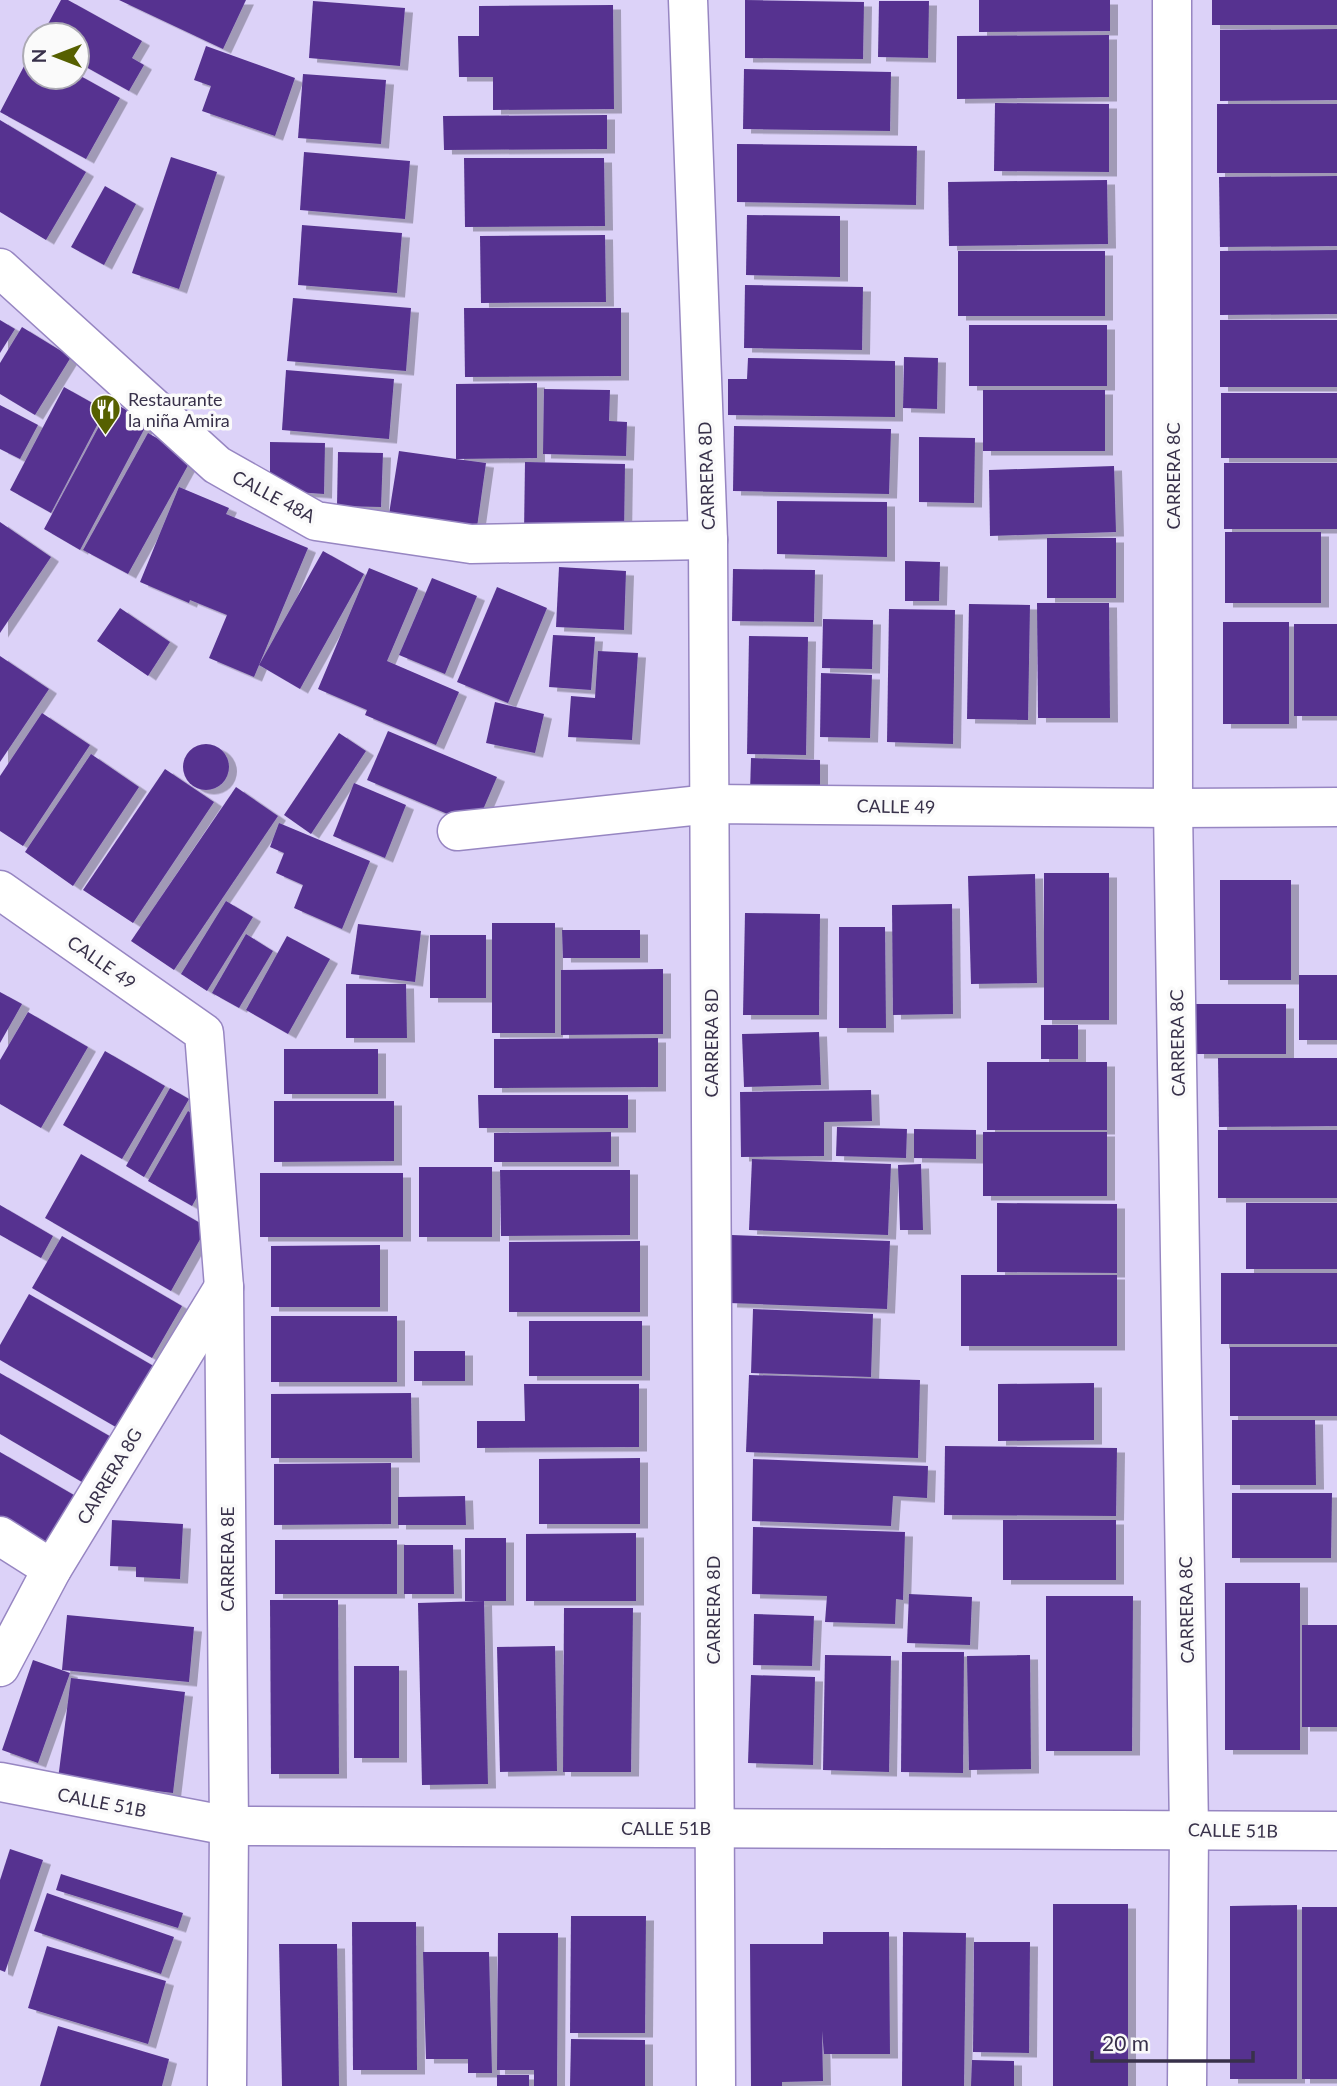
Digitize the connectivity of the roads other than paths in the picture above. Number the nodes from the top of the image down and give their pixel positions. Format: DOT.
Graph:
graph roads {
  1 [pos="688,0"];
  2 [pos="1172,0"];
  3 [pos="0,268"];
  4 [pos="708,540"];
  5 [pos="710,804"];
  6 [pos="1337,807"];
  7 [pos="1173,808"];
  8 [pos="457,831"];
  9 [pos="0,890"];
  10 [pos="204,1033"];
  11 [pos="224,1287"];
  12 [pos="0,1536"];
  13 [pos="52,1569"];
  14 [pos="0,1667"];
  15 [pos="0,1782"];
  16 [pos="229,1826"];
  17 [pos="714,1829"];
  18 [pos="1189,1830"];
  19 [pos="1337,1831"];
  20 [pos="227,2086"];
  21 [pos="716,2086"];
  22 [pos="1187,2086"];
  1 -- 4 [label="street, CARRERA 8D"];
  2 -- 7 [label="street, CARRERA 8C"];
  3 -- 4 [label="street, CALLE 48A"];
  4 -- 5 [label="street, CARRERA 8D"];
  5 -- 7 [label="street, CALLE 49"];
  5 -- 8 [label="street, CALLE 49"];
  5 -- 17 [label="street, CARRERA 8D"];
  6 -- 7 [label="street, CALLE 49"];
  7 -- 18 [label="street, CARRERA 8C"];
  9 -- 10 [label="street, CALLE 49"];
  10 -- 11 [label="street, CARRERA 8E"];
  11 -- 13 [label="street, CARRERA 8G"];
  11 -- 16 [label="street, CARRERA 8E"];
  12 -- 13 [label="street"];
  13 -- 14 [label="street, CARRERA 8G"];
  15 -- 16 [label="street, CALLE 51B"];
  16 -- 17 [label="street, CALLE 51B"];
  16 -- 20 [label="street, CARRERA 8E"];
  17 -- 18 [label="street, CALLE 51B"];
  17 -- 21 [label="street, CARRERA 8D"];
  18 -- 19 [label="street, CALLE 51B"];
  18 -- 22 [label="street, CARRERA 8C"];
}
